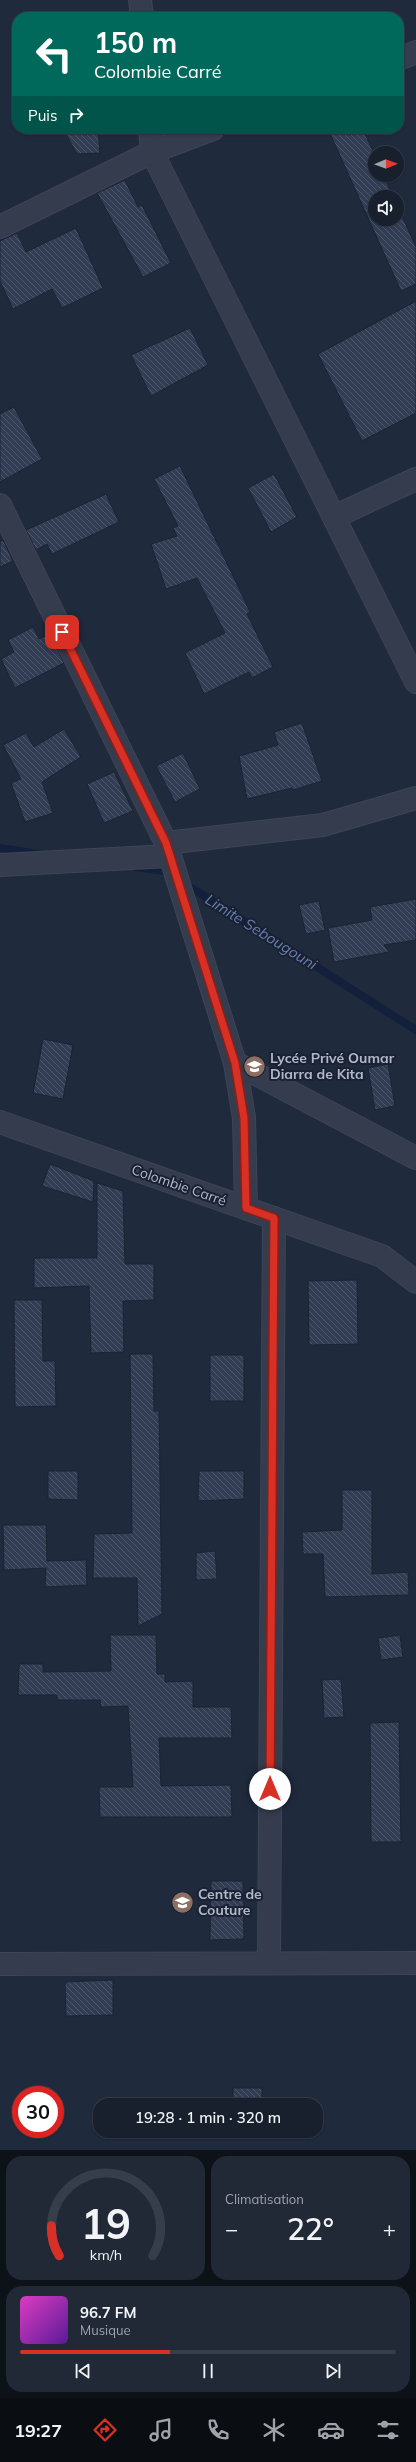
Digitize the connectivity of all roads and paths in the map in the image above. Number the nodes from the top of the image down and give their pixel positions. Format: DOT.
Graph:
graph roads {
  1 [pos="140,0"];
  2 [pos="141,12"];
  3 [pos="416,52"];
  4 [pos="404,57"];
  5 [pos="150,134"];
  6 [pos="200,134"];
  7 [pos="152,152"];
  8 [pos="0,227"];
  9 [pos="416,479"];
  10 [pos="0,505"];
  11 [pos="334,517"];
  12 [pos="416,682"];
  13 [pos="416,798"];
  14 [pos="167,849"];
  15 [pos="0,865"];
  16 [pos="235,1063"];
  17 [pos="0,1122"];
  18 [pos="416,1158"];
  19 [pos="246,1208"];
  20 [pos="274,1218"];
  21 [pos="416,1282"];
  22 [pos="269,1963"];
  23 [pos="416,1963"];
  24 [pos="0,1964"];
  1 -- 2 [label="street"];
  3 -- 4 [label="street"];
  5 -- 7 [label="street"];
  6 -- 7 [label="street"];
  7 -- 8 [label="street"];
  7 -- 11 [label="street"];
  9 -- 11 [label="street"];
  10 -- 14 [label="street"];
  11 -- 12 [label="street"];
  13 -- 14 [label="street"];
  14 -- 15 [label="street"];
  14 -- 16 [label="street"];
  16 -- 18 [label="street"];
  16 -- 19 [label="street"];
  17 -- 19 [label="street, Colombie Carré"];
  19 -- 20 [label="street, Colombie Carré"];
  20 -- 21 [label="street, Colombie Carré"];
  20 -- 22 [label="street"];
  22 -- 23 [label="street"];
  22 -- 24 [label="street"];
}
